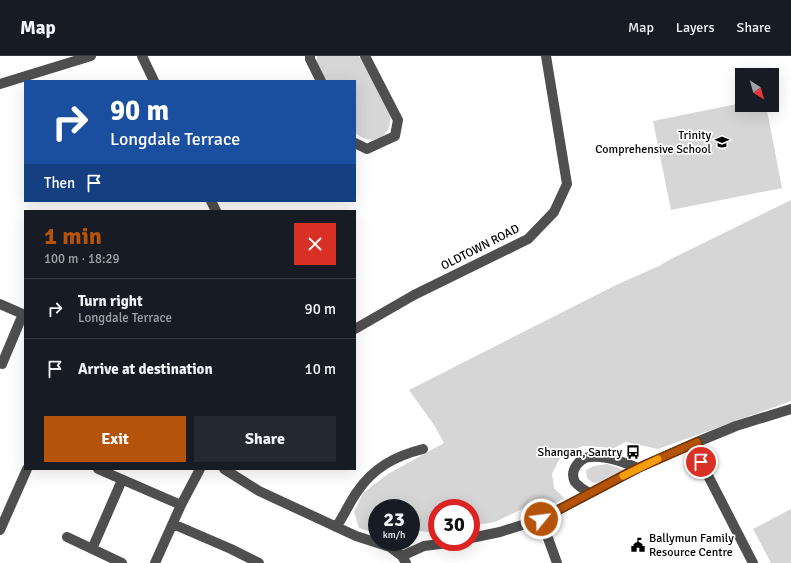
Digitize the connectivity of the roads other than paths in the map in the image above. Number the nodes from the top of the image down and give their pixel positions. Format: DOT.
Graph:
graph roads {
  1 [pos="91,56"];
  2 [pos="142,56"];
  3 [pos="310,56"];
  4 [pos="365,56"];
  5 [pos="546,56"];
  6 [pos="154,80"];
  7 [pos="320,80"];
  8 [pos="0,84"];
  9 [pos="356,144"];
  10 [pos="0,304"];
  11 [pos="24,314"];
  12 [pos="356,328"];
  13 [pos="2,364"];
  14 [pos="791,409"];
  15 [pos="697,442"];
  16 [pos="423,449"];
  17 [pos="638,468"];
  18 [pos="27,470"];
  19 [pos="100,470"];
  20 [pos="199,470"];
  21 [pos="226,470"];
  22 [pos="122,480"];
  23 [pos="590,493"];
  24 [pos="181,505"];
  25 [pos="541,519"];
  26 [pos="173,524"];
  27 [pos="336,527"];
  28 [pos="0,530"];
  29 [pos="480,536"];
  30 [pos="67,537"];
  31 [pos="428,546"];
  32 [pos="92,549"];
  33 [pos="404,560"];
  34 [pos="122,563"];
  35 [pos="155,563"];
  36 [pos="259,563"];
  37 [pos="557,563"];
  38 [pos="753,563"];
  1 -- 8 [label="street"];
  2 -- 6 [label="street"];
  3 -- 7 [label="street"];
  4 -- 9 [label="street"];
  5 -- 12 [label="street, OLDTOWN ROAD"];
  10 -- 11 [label="street"];
  11 -- 13 [label="street"];
  14 -- 15 [label="street"];
  15 -- 17 [label="street"];
  15 -- 38 [label="street"];
  16 -- 27 [label="street"];
  17 -- 23 [label="street"];
  17 -- 23 [label="street"];
  18 -- 28 [label="street"];
  19 -- 22 [label="street"];
  20 -- 24 [label="street"];
  21 -- 27 [label="street"];
  22 -- 24 [label="street"];
  22 -- 32 [label="street"];
  23 -- 25 [label="street"];
  24 -- 26 [label="street"];
  25 -- 29 [label="street"];
  25 -- 37 [label="street"];
  26 -- 35 [label="street"];
  26 -- 36 [label="street"];
  27 -- 33 [label="street"];
  30 -- 32 [label="street"];
  31 -- 33 [label="street"];
  32 -- 34 [label="street"];
}
